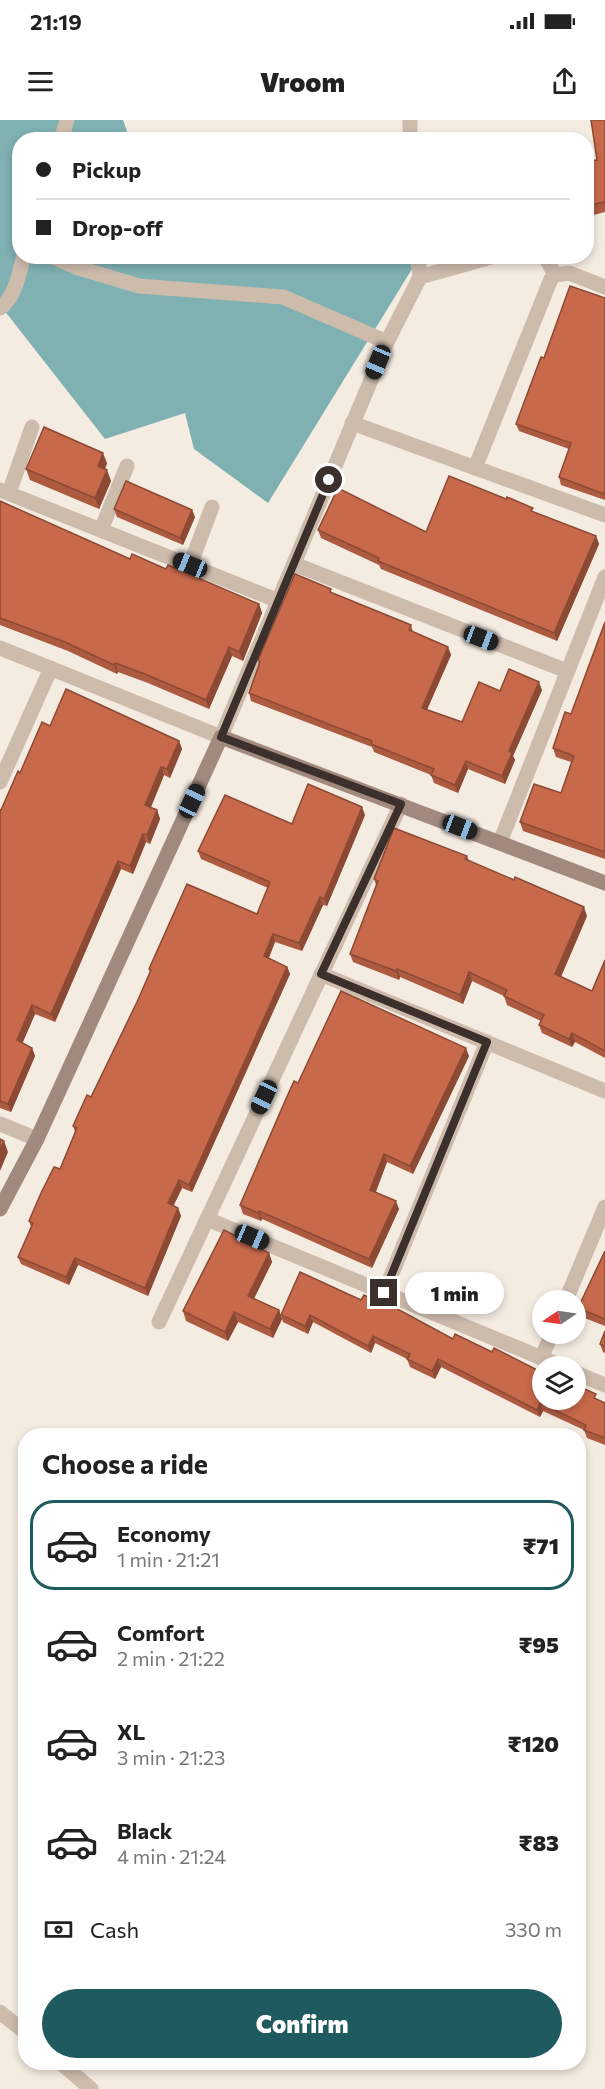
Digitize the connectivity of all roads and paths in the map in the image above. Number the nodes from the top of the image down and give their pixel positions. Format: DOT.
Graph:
graph roads {
  1 [pos="21,264"];
  2 [pos="70,264"];
  3 [pos="419,264"];
  4 [pos="466,264"];
  5 [pos="549,264"];
  6 [pos="555,275"];
  7 [pos="420,277"];
  8 [pos="605,287"];
  9 [pos="0,308"];
  10 [pos="387,342"];
  11 [pos="352,423"];
  12 [pos="32,427"];
  13 [pos="127,466"];
  14 [pos="475,468"];
  15 [pos="4,492"];
  16 [pos="212,507"];
  17 [pos="605,515"];
  18 [pos="101,530"];
  19 [pos="294,564"];
  20 [pos="190,565"];
  21 [pos="605,577"];
  22 [pos="279,601"];
  23 [pos="0,648"];
  24 [pos="51,668"];
  25 [pos="567,671"];
  26 [pos="221,737"];
  27 [pos="0,782"];
  28 [pos="401,804"];
  29 [pos="500,842"];
  30 [pos="605,883"];
  31 [pos="321,974"];
  32 [pos="487,1042"];
  33 [pos="605,1091"];
  34 [pos="0,1124"];
  35 [pos="37,1139"];
  36 [pos="605,1207"];
  37 [pos="0,1209"];
  38 [pos="207,1219"];
  39 [pos="570,1290"];
  40 [pos="384,1293"];
  41 [pos="159,1322"];
  42 [pos="536,1356"];
  43 [pos="586,1377"];
  44 [pos="605,1385"];
  45 [pos="0,2012"];
  46 [pos="18,2027"];
  47 [pos="69,2070"];
  48 [pos="91,2089"];
  1 -- 9 [label="street"];
  2 -- 10 [label="street"];
  3 -- 7 [label="street"];
  4 -- 7 [label="street"];
  5 -- 6 [label="street"];
  6 -- 8 [label="street"];
  6 -- 14 [label="street"];
  7 -- 10 [label="street"];
  10 -- 11 [label="street"];
  11 -- 14 [label="street"];
  11 -- 19 [label="street"];
  12 -- 15 [label="street"];
  13 -- 18 [label="street"];
  14 -- 17 [label="street"];
  15 -- 18 [label="street"];
  16 -- 20 [label="street"];
  18 -- 20 [label="street"];
  19 -- 22 [label="street"];
  19 -- 25 [label="street"];
  20 -- 22 [label="street"];
  21 -- 25 [label="street"];
  22 -- 26 [label="street"];
  23 -- 24 [label="street"];
  24 -- 26 [label="street"];
  24 -- 27 [label="street"];
  25 -- 29 [label="street"];
  26 -- 28 [label="street"];
  26 -- 35 [label="street"];
  28 -- 29 [label="street"];
  28 -- 31 [label="street"];
  29 -- 30 [label="street"];
  31 -- 32 [label="street"];
  31 -- 38 [label="street"];
  32 -- 33 [label="street"];
  32 -- 40 [label="street"];
  34 -- 35 [label="street"];
  35 -- 37 [label="street"];
  36 -- 39 [label="street"];
  38 -- 40 [label="street"];
  38 -- 41 [label="street"];
  40 -- 42 [label="street"];
  43 -- 44 [label="street"];
  45 -- 46 [label="street"];
  47 -- 48 [label="street"];
}
